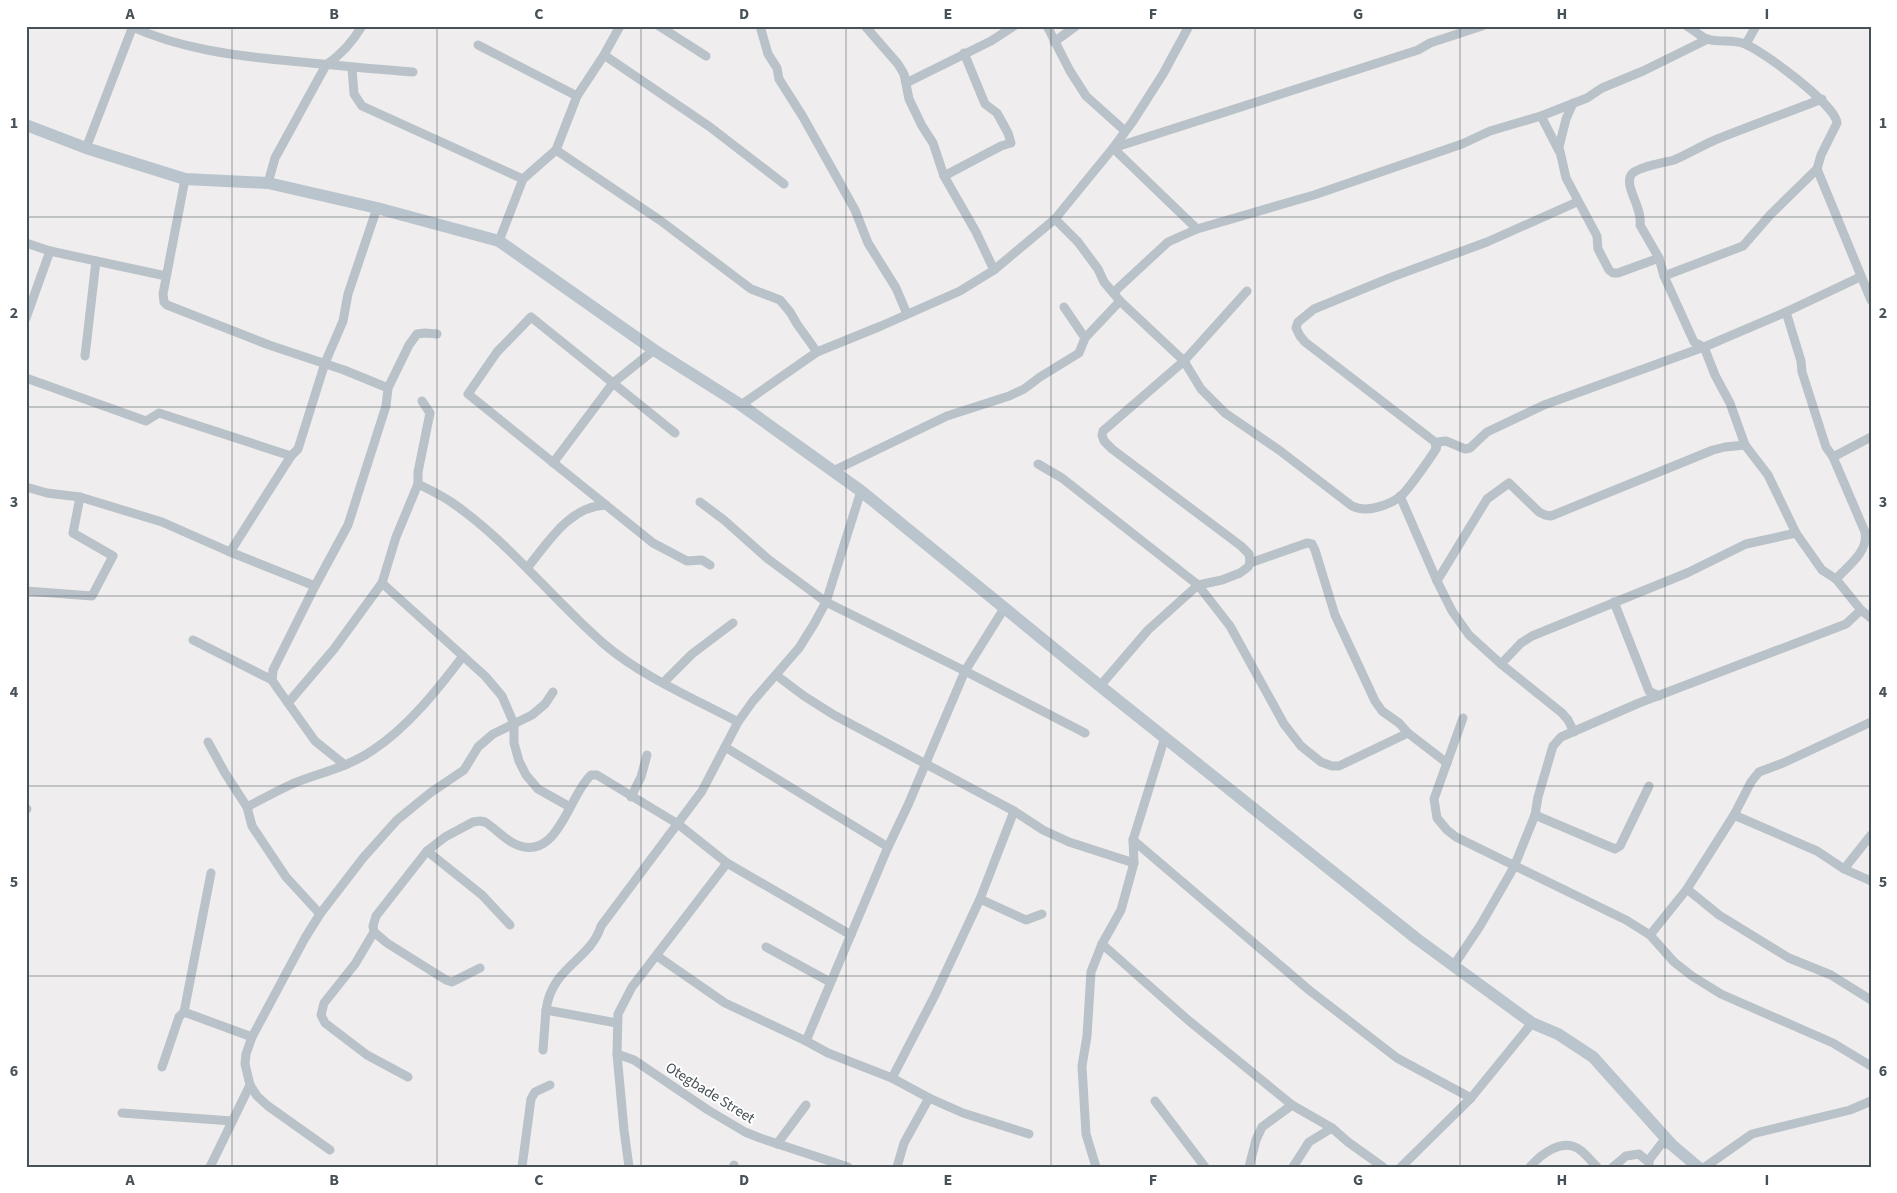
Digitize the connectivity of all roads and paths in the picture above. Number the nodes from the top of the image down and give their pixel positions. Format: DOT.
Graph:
graph roads {
  1 [pos="362,26"];
  2 [pos="620,26"];
  3 [pos="659,26"];
  4 [pos="760,26"];
  5 [pos="865,26"];
  6 [pos="1014,26"];
  7 [pos="1046,26"];
  8 [pos="1076,26"];
  9 [pos="1189,26"];
  10 [pos="1482,26"];
  11 [pos="1687,26"];
  12 [pos="1756,26"];
  13 [pos="131,27"];
  14 [pos="1708,39"];
  15 [pos="1054,42"];
  16 [pos="1746,44"];
  17 [pos="478,45"];
  18 [pos="964,52"];
  19 [pos="604,55"];
  20 [pos="706,56"];
  21 [pos="326,65"];
  22 [pos="352,68"];
  23 [pos="413,72"];
  24 [pos="906,82"];
  25 [pos="576,96"];
  26 [pos="1822,99"];
  27 [pos="1573,103"];
  28 [pos="1541,116"];
  29 [pos="26,125"];
  30 [pos="1125,132"];
  31 [pos="86,148"];
  32 [pos="1114,148"];
  33 [pos="556,150"];
  34 [pos="1561,156"];
  35 [pos="1816,169"];
  36 [pos="944,176"];
  37 [pos="185,179"];
  38 [pos="523,179"];
  39 [pos="268,183"];
  40 [pos="784,184"];
  41 [pos="1577,202"];
  42 [pos="377,208"];
  43 [pos="1055,219"];
  44 [pos="1197,229"];
  45 [pos="500,241"];
  46 [pos="26,243"];
  47 [pos="50,251"];
  48 [pos="1659,258"];
  49 [pos="96,261"];
  50 [pos="994,270"];
  51 [pos="166,276"];
  52 [pos="1664,276"];
  53 [pos="1860,277"];
  54 [pos="1247,291"];
  55 [pos="1114,292"];
  56 [pos="1871,300"];
  57 [pos="1120,301"];
  58 [pos="1064,307"];
  59 [pos="1786,312"];
  60 [pos="907,314"];
  61 [pos="26,318"];
  62 [pos="437,334"];
  63 [pos="1085,338"];
  64 [pos="1704,347"];
  65 [pos="654,350"];
  66 [pos="817,352"];
  67 [pos="85,356"];
  68 [pos="1184,360"];
  69 [pos="325,363"];
  70 [pos="26,378"];
  71 [pos="613,383"];
  72 [pos="388,388"];
  73 [pos="422,400"];
  74 [pos="741,405"];
  75 [pos="675,433"];
  76 [pos="1871,437"];
  77 [pos="1745,445"];
  78 [pos="1436,449"];
  79 [pos="291,456"];
  80 [pos="1833,457"];
  81 [pos="553,463"];
  82 [pos="1038,464"];
  83 [pos="833,471"];
  84 [pos="418,484"];
  85 [pos="26,487"];
  86 [pos="861,491"];
  87 [pos="1400,496"];
  88 [pos="80,497"];
  89 [pos="700,502"];
  90 [pos="606,505"];
  91 [pos="1796,533"];
  92 [pos="230,552"];
  93 [pos="1250,563"];
  94 [pos="710,565"];
  95 [pos="528,566"];
  96 [pos="1836,579"];
  97 [pos="1437,581"];
  98 [pos="382,584"];
  99 [pos="1198,585"];
  100 [pos="315,586"];
  101 [pos="26,591"];
  102 [pos="826,602"];
  103 [pos="1614,602"];
  104 [pos="1005,607"];
  105 [pos="1861,610"];
  106 [pos="1871,618"];
  107 [pos="733,623"];
  108 [pos="193,640"];
  109 [pos="464,656"];
  110 [pos="1501,664"];
  111 [pos="965,671"];
  112 [pos="776,675"];
  113 [pos="272,680"];
  114 [pos="664,682"];
  115 [pos="1100,686"];
  116 [pos="553,692"];
  117 [pos="1659,696"];
  118 [pos="288,703"];
  119 [pos="1463,718"];
  120 [pos="738,722"];
  121 [pos="514,724"];
  122 [pos="1870,725"];
  123 [pos="1574,732"];
  124 [pos="1085,733"];
  125 [pos="1408,733"];
  126 [pos="1165,737"];
  127 [pos="208,742"];
  128 [pos="725,747"];
  129 [pos="648,754"];
  130 [pos="1447,763"];
  131 [pos="345,765"];
  132 [pos="926,765"];
  133 [pos="1648,786"];
  134 [pos="630,797"];
  135 [pos="248,807"];
  136 [pos="570,807"];
  137 [pos="1014,811"];
  138 [pos="1535,815"];
  139 [pos="1734,815"];
  140 [pos="678,824"];
  141 [pos="1871,835"];
  142 [pos="1133,840"];
  143 [pos="888,847"];
  144 [pos="427,851"];
  145 [pos="726,863"];
  146 [pos="1134,863"];
  147 [pos="1514,867"];
  148 [pos="1844,869"];
  149 [pos="211,873"];
  150 [pos="1871,881"];
  151 [pos="1687,889"];
  152 [pos="980,899"];
  153 [pos="320,914"];
  154 [pos="1042,914"];
  155 [pos="510,925"];
  156 [pos="374,932"];
  157 [pos="851,935"];
  158 [pos="1650,935"];
  159 [pos="1102,944"];
  160 [pos="766,947"];
  161 [pos="657,956"];
  162 [pos="1454,964"];
  163 [pos="480,968"];
  164 [pos="830,982"];
  165 [pos="1871,1000"];
  166 [pos="546,1010"];
  167 [pos="184,1012"];
  168 [pos="1532,1023"];
  169 [pos="617,1024"];
  170 [pos="252,1037"];
  171 [pos="806,1041"];
  172 [pos="543,1050"];
  173 [pos="617,1054"];
  174 [pos="162,1066"];
  175 [pos="1871,1066"];
  176 [pos="408,1077"];
  177 [pos="892,1078"];
  178 [pos="250,1085"];
  179 [pos="550,1085"];
  180 [pos="929,1098"];
  181 [pos="1471,1098"];
  182 [pos="1155,1101"];
  183 [pos="1871,1101"];
  184 [pos="806,1105"];
  185 [pos="1292,1105"];
  186 [pos="122,1113"];
  187 [pos="232,1121"];
  188 [pos="1332,1128"];
  189 [pos="1029,1134"];
  190 [pos="777,1144"];
  191 [pos="1672,1146"];
  192 [pos="330,1150"];
  193 [pos="1649,1164"];
  194 [pos="1204,1166"];
  195 [pos="210,1167"];
  196 [pos="522,1167"];
  197 [pos="630,1167"];
  198 [pos="848,1167"];
  199 [pos="896,1167"];
  200 [pos="1096,1167"];
  201 [pos="1249,1167"];
  202 [pos="1293,1167"];
  203 [pos="1384,1167"];
  204 [pos="1401,1167"];
  205 [pos="1530,1167"];
  206 [pos="1597,1167"];
  207 [pos="1613,1167"];
  208 [pos="1698,1167"];
  209 [pos="1705,1167"];
  1 -- 21 [label="street"];
  2 -- 19 [label="street"];
  3 -- 20 [label="street"];
  4 -- 60 [label="street"];
  5 -- 24 [label="street"];
  6 -- 18 [label="street"];
  7 -- 15 [label="street"];
  8 -- 15 [label="street"];
  9 -- 30 [label="street"];
  10 -- 32 [label="street"];
  11 -- 14 [label="street"];
  12 -- 16 [label="street"];
  13 -- 21 [label="street"];
  13 -- 31 [label="street"];
  14 -- 16 [label="street"];
  14 -- 27 [label="street"];
  15 -- 30 [label="street"];
  16 -- 26 [label="street"];
  17 -- 25 [label="street"];
  18 -- 24 [label="street"];
  18 -- 36 [label="street"];
  19 -- 25 [label="street"];
  19 -- 40 [label="street"];
  21 -- 22 [label="street"];
  21 -- 39 [label="street"];
  22 -- 23 [label="street"];
  22 -- 38 [label="street"];
  24 -- 36 [label="street"];
  25 -- 33 [label="street"];
  26 -- 35 [label="street"];
  26 -- 48 [label="street"];
  27 -- 28 [label="street"];
  27 -- 34 [label="street"];
  28 -- 34 [label="street"];
  28 -- 44 [label="street"];
  29 -- 31 [label="street"];
  30 -- 32 [label="street"];
  31 -- 37 [label="street"];
  32 -- 43 [label="street"];
  32 -- 44 [label="street"];
  33 -- 38 [label="street"];
  33 -- 66 [label="street"];
  34 -- 41 [label="street"];
  35 -- 52 [label="street"];
  35 -- 53 [label="street"];
  36 -- 50 [label="street"];
  37 -- 39 [label="street"];
  37 -- 51 [label="street"];
  38 -- 45 [label="street"];
  39 -- 42 [label="street"];
  41 -- 48 [label="street"];
  41 -- 78 [label="street"];
  42 -- 45 [label="street"];
  42 -- 69 [label="street"];
  43 -- 50 [label="street"];
  43 -- 55 [label="street"];
  44 -- 55 [label="street"];
  45 -- 65 [label="street"];
  46 -- 47 [label="street"];
  47 -- 49 [label="street"];
  47 -- 61 [label="street"];
  48 -- 52 [label="street"];
  49 -- 51 [label="street"];
  49 -- 67 [label="street"];
  50 -- 60 [label="street"];
  51 -- 69 [label="street"];
  52 -- 64 [label="street"];
  53 -- 56 [label="street"];
  53 -- 59 [label="street"];
  54 -- 68 [label="street"];
  55 -- 57 [label="street"];
  57 -- 63 [label="street"];
  57 -- 68 [label="street"];
  58 -- 63 [label="street"];
  59 -- 64 [label="street"];
  59 -- 80 [label="street"];
  60 -- 66 [label="street"];
  62 -- 72 [label="street"];
  63 -- 83 [label="street"];
  64 -- 77 [label="street"];
  64 -- 78 [label="street"];
  65 -- 71 [label="street"];
  65 -- 74 [label="street"];
  66 -- 74 [label="street"];
  68 -- 87 [label="street"];
  68 -- 93 [label="street"];
  69 -- 72 [label="street"];
  69 -- 79 [label="street"];
  70 -- 79 [label="street"];
  71 -- 75 [label="street"];
  71 -- 81 [label="street"];
  71 -- 81 [label="street"];
  72 -- 100 [label="street"];
  73 -- 84 [label="street"];
  74 -- 83 [label="street"];
  76 -- 80 [label="street"];
  77 -- 91 [label="street"];
  77 -- 97 [label="street"];
  78 -- 87 [label="street"];
  79 -- 92 [label="street"];
  80 -- 96 [label="street"];
  81 -- 90 [label="street"];
  82 -- 99 [label="street"];
  83 -- 86 [label="street"];
  84 -- 95 [label="street"];
  84 -- 98 [label="street"];
  85 -- 88 [label="street"];
  86 -- 102 [label="street"];
  86 -- 104 [label="street"];
  87 -- 97 [label="street"];
  88 -- 92 [label="street"];
  88 -- 101 [label="street"];
  89 -- 102 [label="street"];
  90 -- 94 [label="street"];
  90 -- 95 [label="street"];
  91 -- 96 [label="street"];
  91 -- 103 [label="street"];
  92 -- 100 [label="street"];
  93 -- 99 [label="street"];
  93 -- 125 [label="street"];
  95 -- 114 [label="street"];
  96 -- 105 [label="street"];
  97 -- 110 [label="street"];
  98 -- 109 [label="street"];
  98 -- 118 [label="street"];
  99 -- 115 [label="street"];
  99 -- 125 [label="street"];
  100 -- 113 [label="street"];
  102 -- 111 [label="street"];
  102 -- 112 [label="street"];
  103 -- 110 [label="street"];
  103 -- 117 [label="street"];
  104 -- 111 [label="street"];
  104 -- 115 [label="street"];
  105 -- 106 [label="street"];
  105 -- 117 [label="street"];
  107 -- 114 [label="street"];
  108 -- 113 [label="street"];
  109 -- 121 [label="street"];
  109 -- 131 [label="street"];
  110 -- 123 [label="street"];
  111 -- 124 [label="street"];
  111 -- 132 [label="street"];
  112 -- 120 [label="street"];
  112 -- 132 [label="street"];
  113 -- 118 [label="street"];
  114 -- 120 [label="street"];
  115 -- 126 [label="street"];
  116 -- 121 [label="street"];
  117 -- 123 [label="street"];
  118 -- 131 [label="street"];
  119 -- 130 [label="street"];
  120 -- 128 [label="street"];
  121 -- 136 [label="street"];
  121 -- 153 [label="street"];
  122 -- 139 [label="street"];
  123 -- 138 [label="street"];
  125 -- 130 [label="street"];
  126 -- 142 [label="street"];
  126 -- 162 [label="street"];
  127 -- 135 [label="street"];
  128 -- 140 [label="street"];
  128 -- 143 [label="street"];
  129 -- 134 [label="street"];
  130 -- 147 [label="street"];
  131 -- 135 [label="street"];
  132 -- 137 [label="street"];
  132 -- 143 [label="street"];
  133 -- 138 [label="street"];
  134 -- 136 [label="street"];
  134 -- 140 [label="street"];
  135 -- 153 [label="street"];
  136 -- 144 [label="street"];
  137 -- 146 [label="street"];
  137 -- 152 [label="street"];
  138 -- 147 [label="street"];
  139 -- 148 [label="street"];
  139 -- 151 [label="street"];
  140 -- 145 [label="street"];
  140 -- 166 [label="street"];
  141 -- 148 [label="street"];
  142 -- 146 [label="street"];
  142 -- 181 [label="street"];
  143 -- 157 [label="street"];
  144 -- 155 [label="street"];
  144 -- 156 [label="street"];
  145 -- 157 [label="street"];
  145 -- 161 [label="street"];
  146 -- 159 [label="street"];
  147 -- 158 [label="street"];
  147 -- 162 [label="street"];
  148 -- 150 [label="street"];
  149 -- 167 [label="street"];
  151 -- 158 [label="street"];
  151 -- 165 [label="street"];
  152 -- 154 [label="street"];
  152 -- 177 [label="street"];
  153 -- 170 [label="street"];
  156 -- 163 [label="street"];
  156 -- 176 [label="street"];
  157 -- 164 [label="street"];
  158 -- 175 [label="street"];
  159 -- 185 [label="street"];
  159 -- 200 [label="street"];
  160 -- 164 [label="street"];
  161 -- 169 [label="street"];
  161 -- 171 [label="street"];
  162 -- 168 [label="street"];
  164 -- 171 [label="street"];
  166 -- 169 [label="street"];
  166 -- 172 [label="street"];
  167 -- 170 [label="street"];
  167 -- 174 [label="street"];
  168 -- 181 [label="street"];
  168 -- 191 [label="street"];
  169 -- 173 [label="street"];
  170 -- 178 [label="street"];
  171 -- 177 [label="street"];
  173 -- 190 [label="street, Otegbade Street"];
  173 -- 197 [label="street"];
  177 -- 180 [label="street"];
  178 -- 187 [label="street"];
  178 -- 192 [label="street"];
  179 -- 196 [label="street"];
  180 -- 189 [label="street"];
  180 -- 199 [label="street"];
  181 -- 204 [label="street"];
  182 -- 194 [label="street"];
  183 -- 209 [label="street"];
  184 -- 190 [label="street"];
  185 -- 188 [label="street"];
  185 -- 201 [label="street"];
  186 -- 187 [label="street"];
  187 -- 195 [label="street"];
  188 -- 202 [label="street"];
  188 -- 203 [label="street"];
  190 -- 198 [label="street, Otegbade Street"];
  191 -- 193 [label="street"];
  191 -- 208 [label="street"];
  193 -- 207 [label="street"];
  205 -- 206 [label="street"];
}
